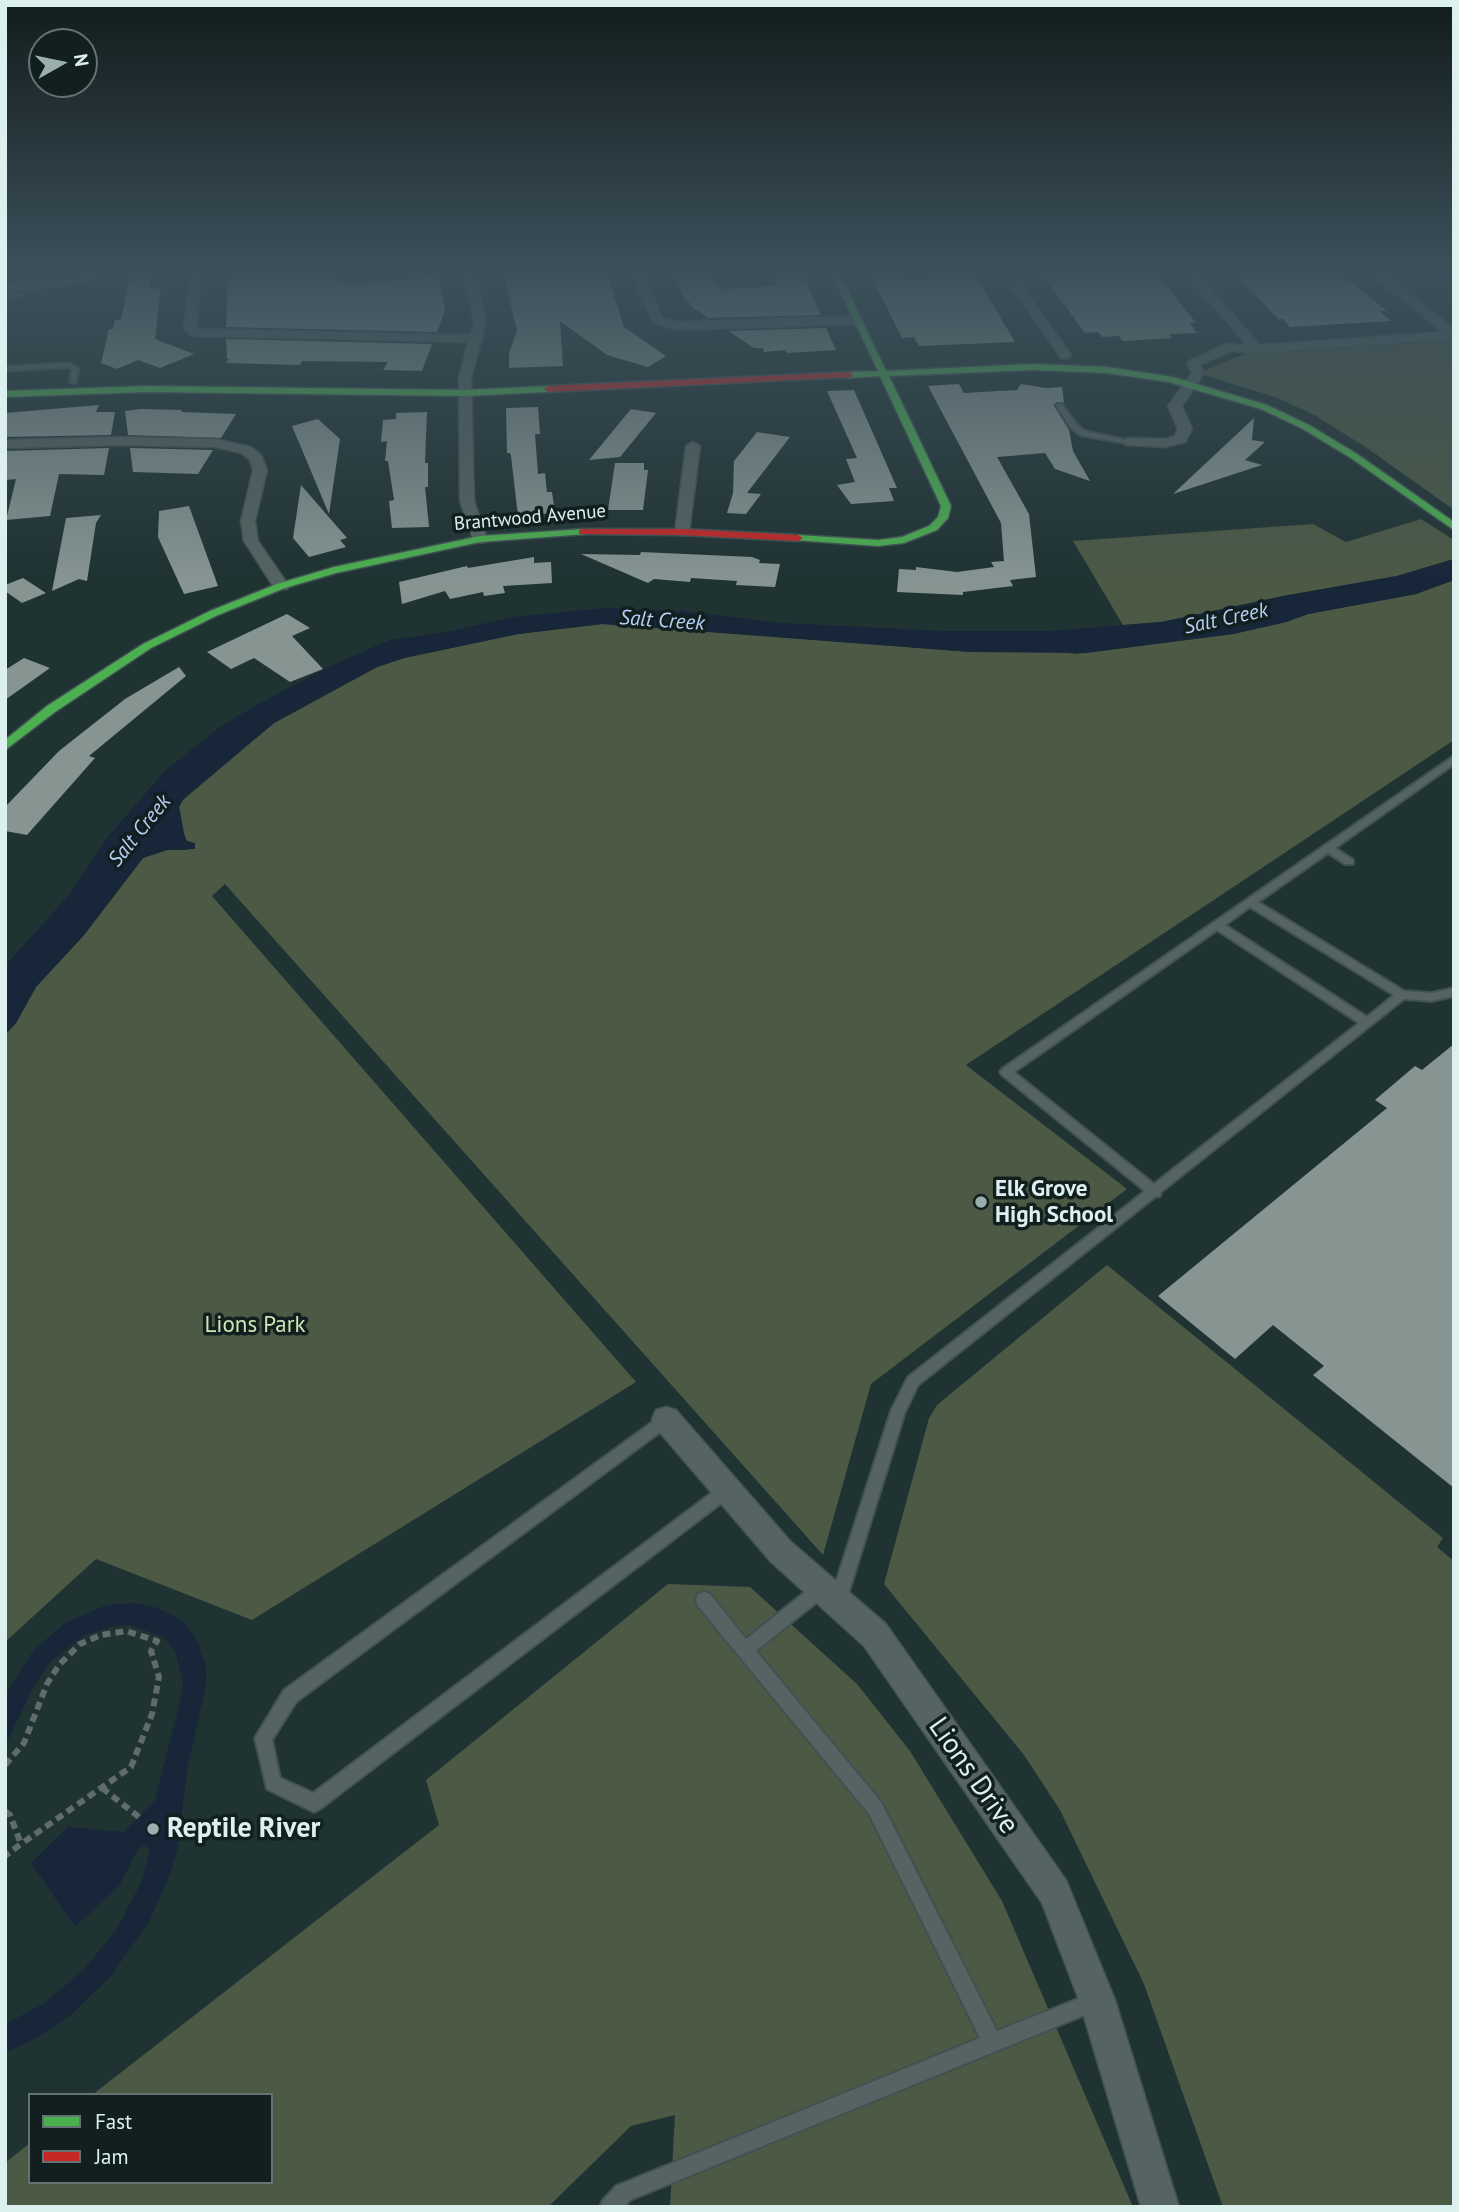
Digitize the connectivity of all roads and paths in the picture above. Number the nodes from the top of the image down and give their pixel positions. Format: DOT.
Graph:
graph roads {
  1 [pos="75,373"];
  2 [pos="466,373"];
  3 [pos="778,373"];
  4 [pos="883,373"];
  5 [pos="1125,373"];
  6 [pos="1175,373"];
  7 [pos="1194,373"];
  8 [pos="1207,373"];
  9 [pos="1194,379"];
  10 [pos="73,382"];
  11 [pos="5,386"];
  12 [pos="466,389"];
  13 [pos="5,394"];
  14 [pos="1059,405"];
  15 [pos="1130,442"];
  16 [pos="5,444"];
  17 [pos="693,446"];
  18 [pos="1454,510"];
  19 [pos="1454,527"];
  20 [pos="682,532"];
  21 [pos="480,539"];
  22 [pos="281,586"];
  23 [pos="5,746"];
  24 [pos="1454,759"];
  25 [pos="1328,848"];
  26 [pos="1349,862"];
  27 [pos="1250,902"];
  28 [pos="1217,925"];
  29 [pos="1454,992"];
  30 [pos="1402,995"];
  31 [pos="1368,1023"];
  32 [pos="1154,1192"];
  33 [pos="666,1419"];
  34 [pos="727,1489"];
  35 [pos="830,1595"];
  36 [pos="704,1600"];
  37 [pos="745,1650"];
  38 [pos="5,1765"];
  39 [pos="102,1788"];
  40 [pos="5,1811"];
  41 [pos="139,1817"];
  42 [pos="21,1844"];
  43 [pos="5,1856"];
  44 [pos="1097,2000"];
  45 [pos="993,2043"];
  46 [pos="610,2207"];
  47 [pos="1160,2207"];
  1 -- 10 [label="lane"];
  2 -- 12 [label="street"];
  3 -- 12 [label="main road"];
  4 -- 20 [label="main road, Brantwood Avenue"];
  5 -- 9 [label="main road"];
  6 -- 9 [label="main road"];
  7 -- 9 [label="street"];
  8 -- 9 [label="street"];
  9 -- 15 [label="street"];
  9 -- 18 [label="main road"];
  9 -- 19 [label="main road"];
  10 -- 11 [label="main road"];
  10 -- 12 [label="main road"];
  12 -- 13 [label="main road"];
  12 -- 21 [label="street"];
  14 -- 15 [label="lane"];
  16 -- 22 [label="street"];
  17 -- 20 [label="street"];
  20 -- 21 [label="main road, Brantwood Avenue"];
  21 -- 22 [label="main road, Brantwood Avenue"];
  22 -- 23 [label="main road, Brantwood Avenue"];
  24 -- 25 [label="lane"];
  25 -- 26 [label="lane"];
  25 -- 27 [label="lane"];
  27 -- 28 [label="lane"];
  27 -- 30 [label="lane"];
  28 -- 31 [label="lane"];
  28 -- 32 [label="lane"];
  29 -- 30 [label="lane"];
  30 -- 31 [label="lane"];
  31 -- 32 [label="lane"];
  32 -- 35 [label="lane"];
  33 -- 34 [label="street, Lions Drive"];
  33 -- 34 [label="lane"];
  34 -- 35 [label="street, Lions Drive"];
  35 -- 37 [label="lane"];
  35 -- 44 [label="street, Lions Drive"];
  36 -- 37 [label="lane"];
  37 -- 45 [label="lane"];
  38 -- 39 [label="path"];
  39 -- 41 [label="path"];
  39 -- 42 [label="path"];
  40 -- 42 [label="path"];
  42 -- 43 [label="path"];
  44 -- 45 [label="lane"];
  44 -- 47 [label="street, Lions Drive"];
  45 -- 46 [label="lane"];
}
